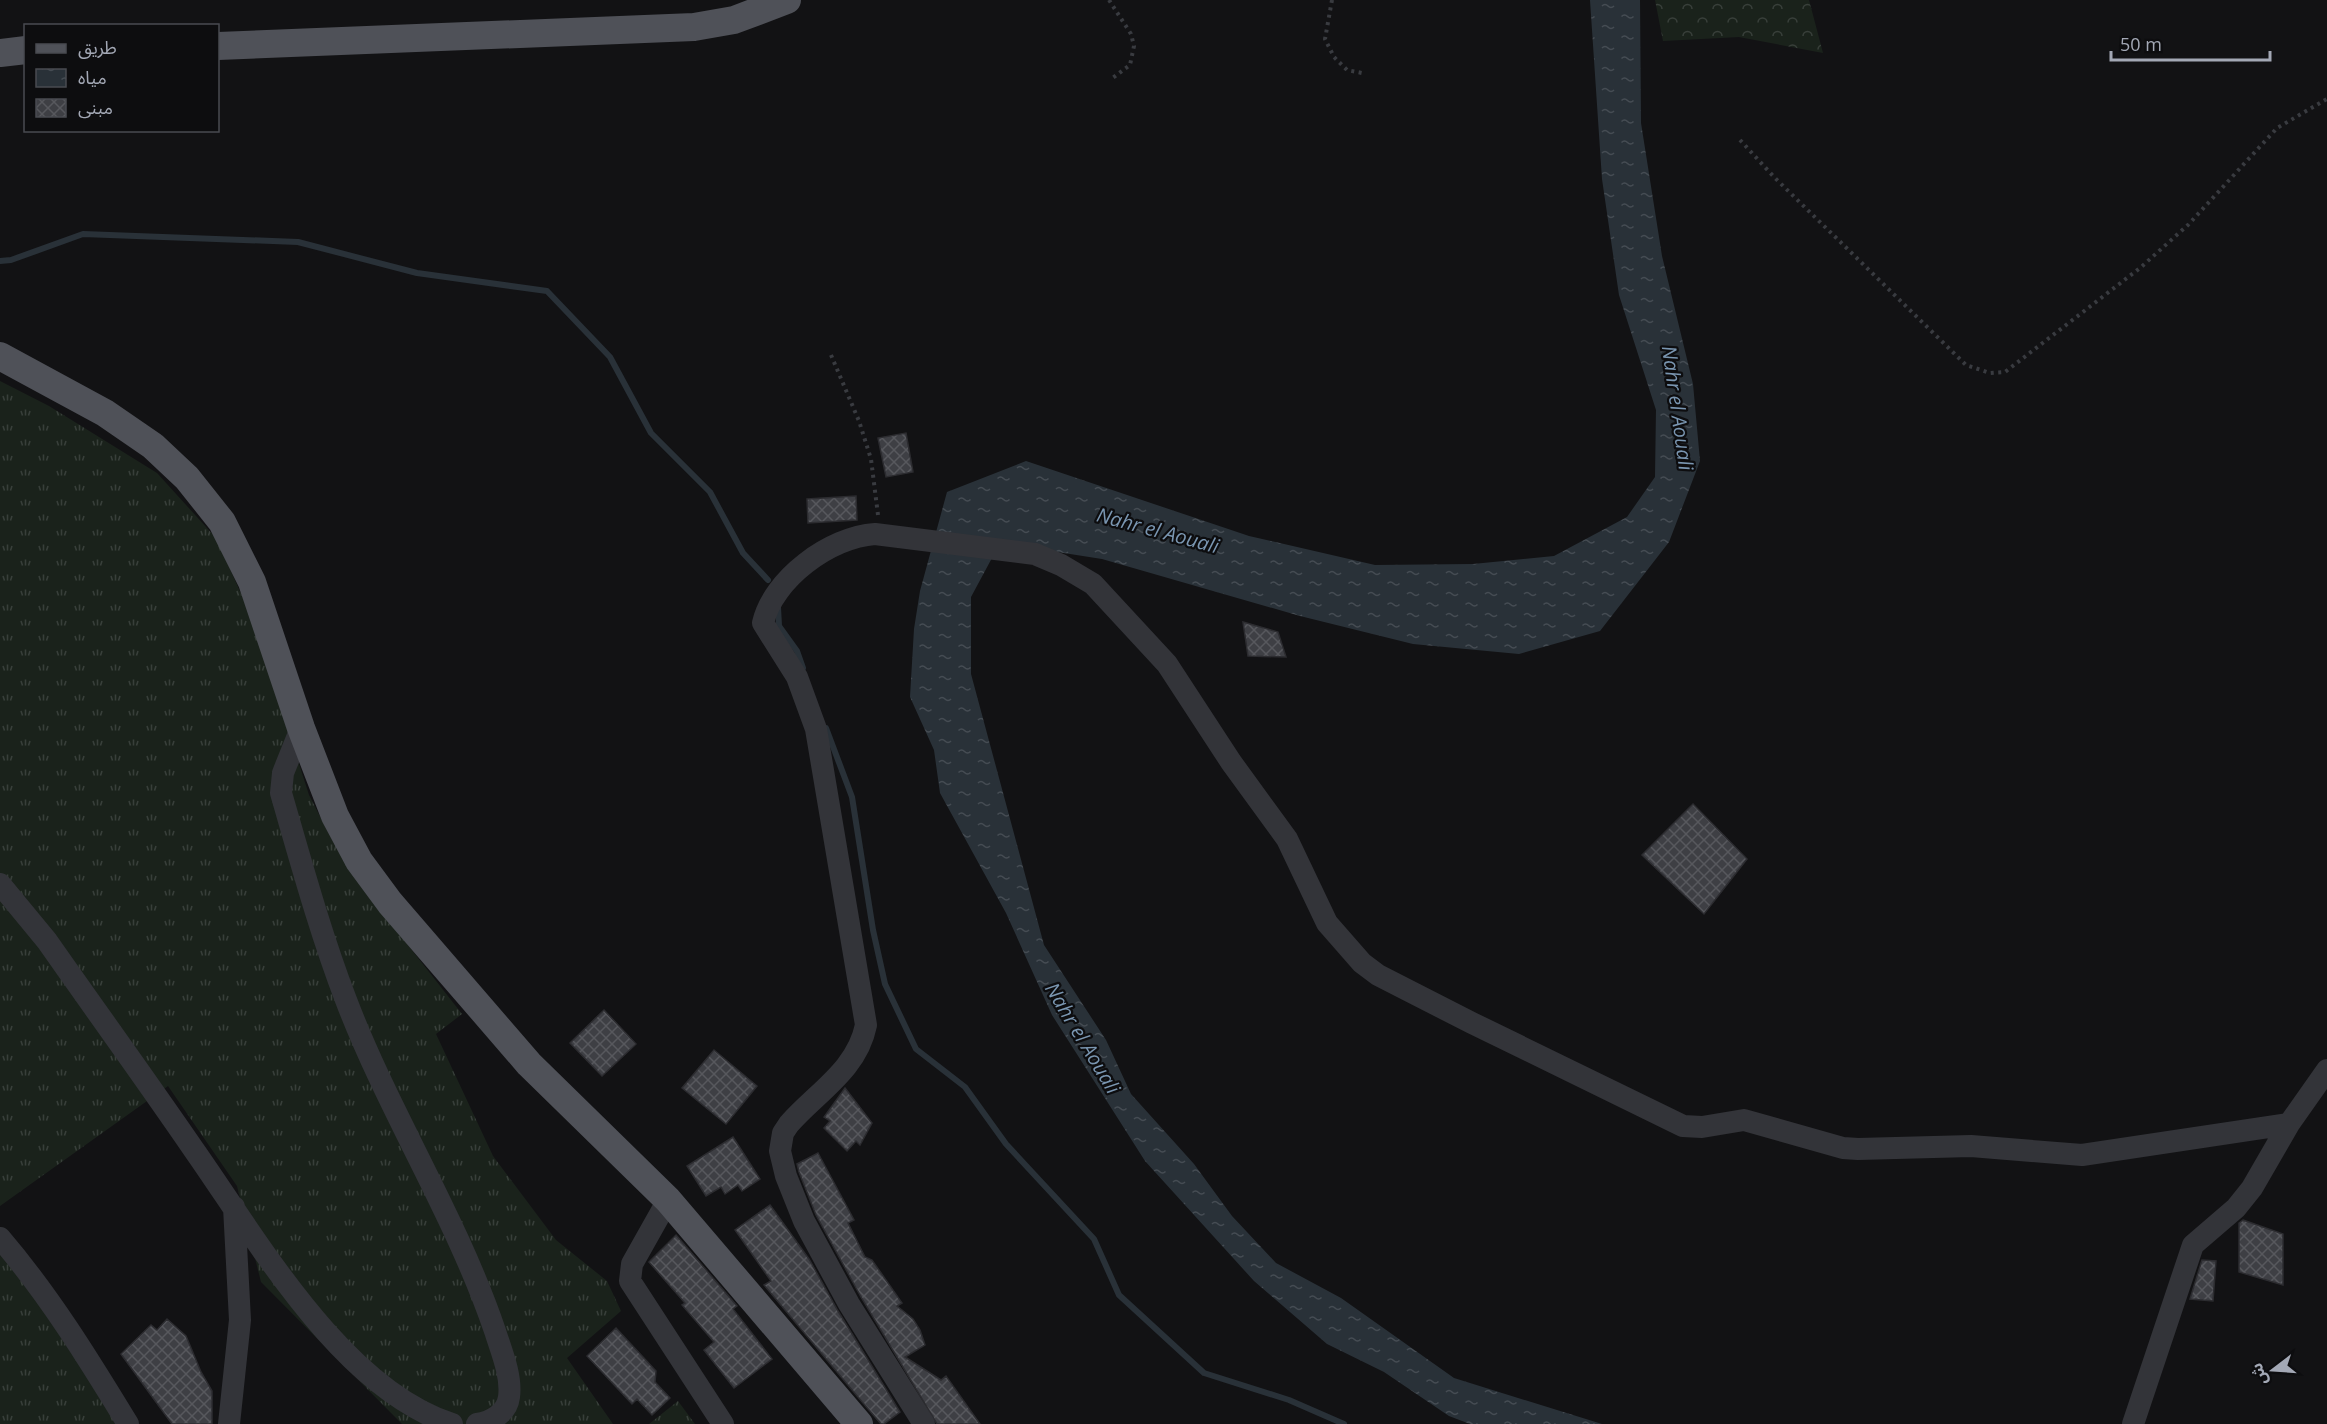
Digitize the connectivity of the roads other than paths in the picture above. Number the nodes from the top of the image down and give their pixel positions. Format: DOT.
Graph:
graph roads {
  1 [pos="787,0"];
  2 [pos="219,46"];
  3 [pos="24,50"];
  4 [pos="0,53"];
  5 [pos="0,356"];
  6 [pos="301,728"];
  7 [pos="0,884"];
  8 [pos="2327,1070"];
  9 [pos="2289,1124"];
  10 [pos="668,1200"];
  11 [pos="234,1207"];
  12 [pos="0,1238"];
  13 [pos="128,1424"];
  14 [pos="229,1424"];
  15 [pos="453,1424"];
  16 [pos="477,1424"];
  17 [pos="723,1424"];
  18 [pos="859,1424"];
  19 [pos="924,1424"];
  20 [pos="2133,1424"];
  1 -- 2 [label="main road"];
  3 -- 4 [label="main road"];
  5 -- 6 [label="main road"];
  6 -- 10 [label="main road"];
  6 -- 16 [label="street"];
  7 -- 11 [label="street"];
  8 -- 9 [label="street"];
  9 -- 19 [label="street"];
  9 -- 20 [label="street"];
  10 -- 17 [label="street"];
  10 -- 18 [label="main road"];
  11 -- 14 [label="street"];
  11 -- 15 [label="street"];
  12 -- 13 [label="street"];
}
